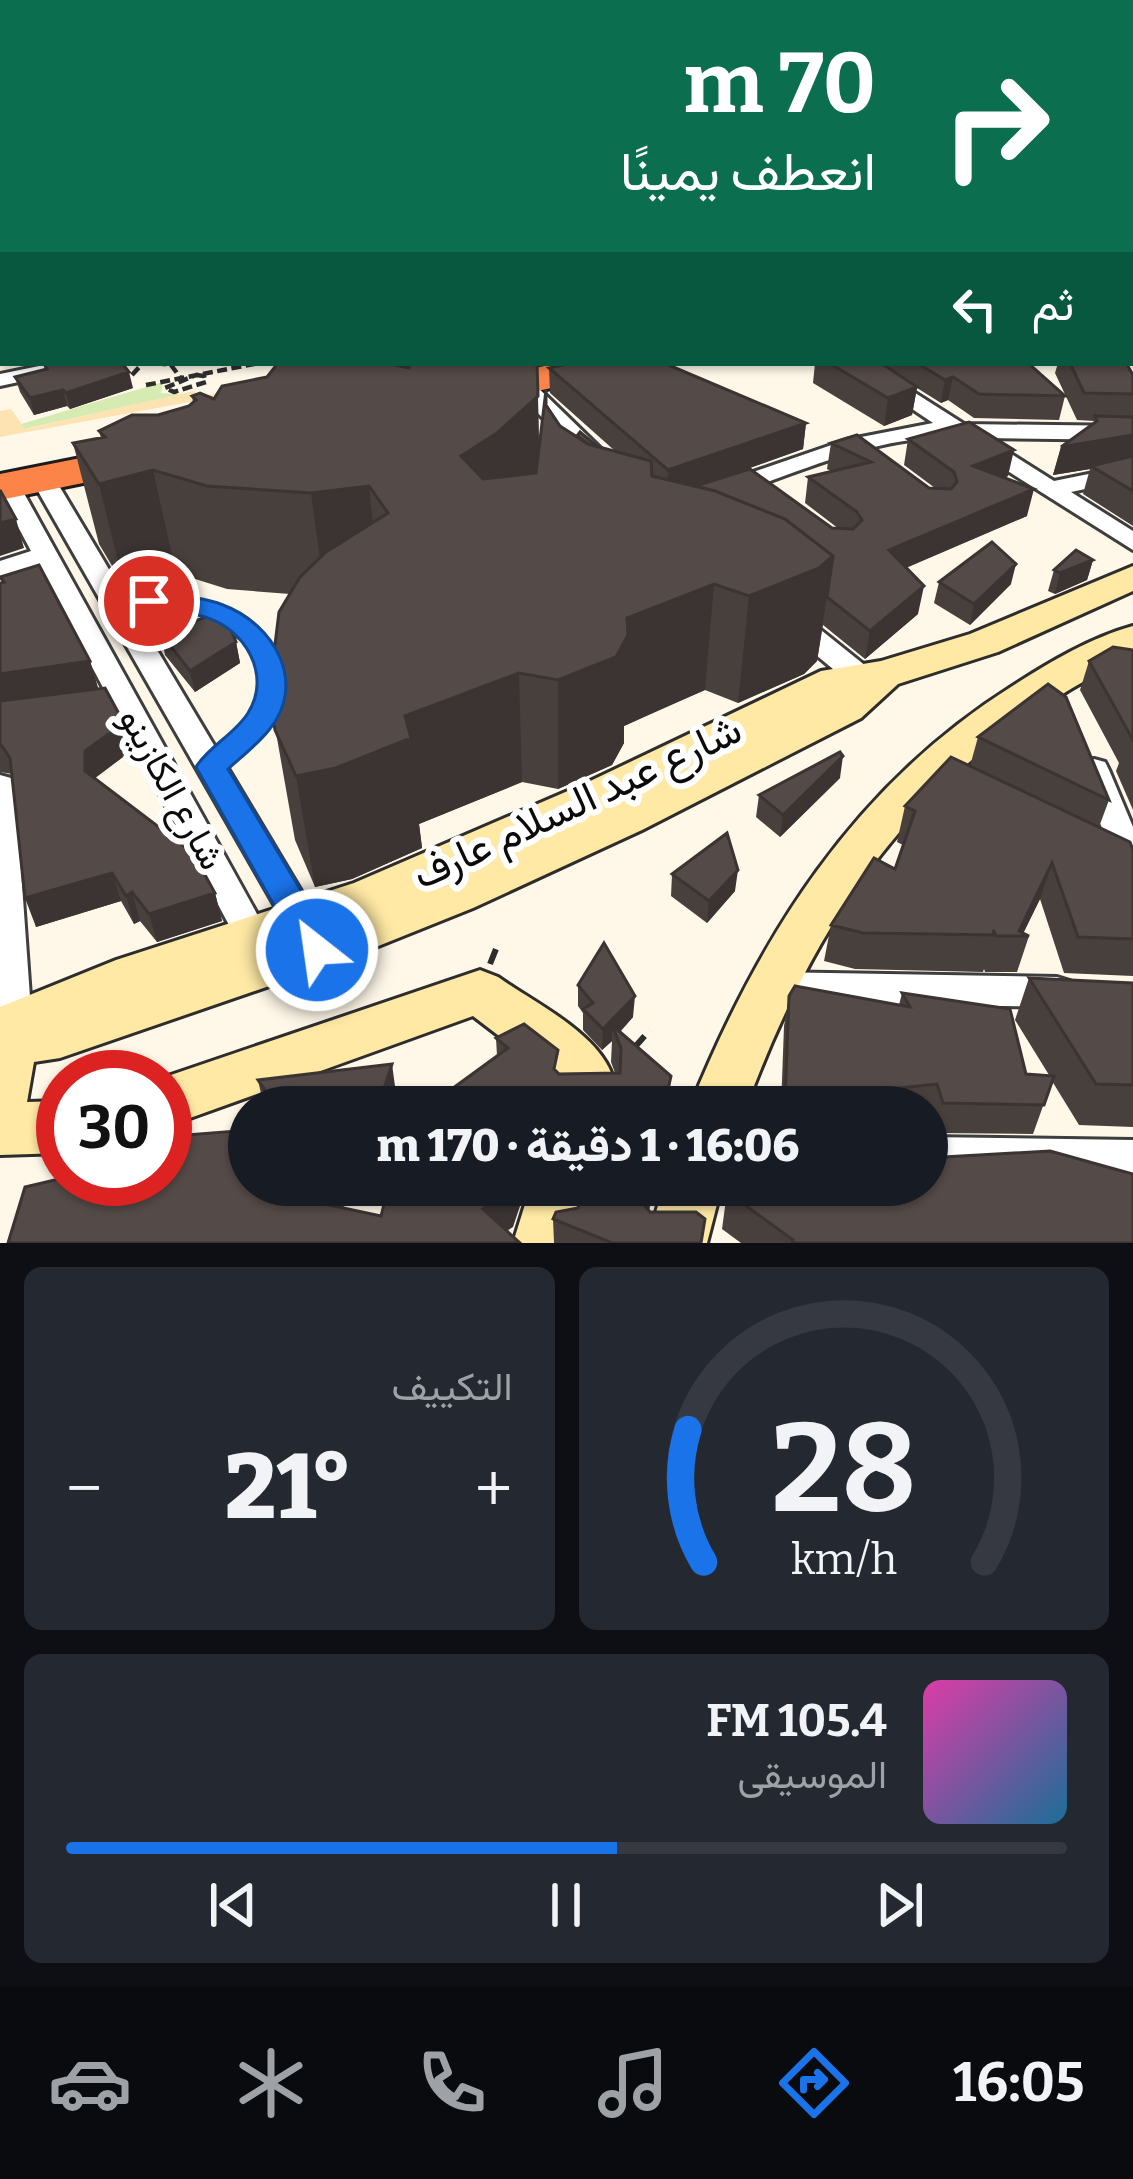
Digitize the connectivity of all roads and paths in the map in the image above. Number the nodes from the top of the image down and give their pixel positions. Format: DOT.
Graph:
graph roads {
  1 [pos="140,366"];
  2 [pos="175,366"];
  3 [pos="248,366"];
  4 [pos="262,366"];
  5 [pos="583,366"];
  6 [pos="859,366"];
  7 [pos="58,368"];
  8 [pos="267,370"];
  9 [pos="505,373"];
  10 [pos="132,375"];
  11 [pos="181,378"];
  12 [pos="0,380"];
  13 [pos="146,386"];
  14 [pos="432,388"];
  15 [pos="184,414"];
  16 [pos="959,429"];
  17 [pos="1133,434"];
  18 [pos="854,446"];
  19 [pos="882,466"];
  20 [pos="612,470"];
  21 [pos="1133,472"];
  22 [pos="13,478"];
  23 [pos="1051,489"];
  24 [pos="706,496"];
  25 [pos="1133,542"];
  26 [pos="45,555"];
  27 [pos="0,568"];
  28 [pos="1133,577"];
  29 [pos="770,603"];
  30 [pos="116,604"];
  31 [pos="1133,639"];
  32 [pos="872,679"];
  33 [pos="167,692"];
  34 [pos="112,700"];
  35 [pos="1081,740"];
  36 [pos="211,767"];
  37 [pos="0,786"];
  38 [pos="1092,848"];
  39 [pos="1133,867"];
  40 [pos="310,936"];
  41 [pos="261,952"];
  42 [pos="769,987"];
  43 [pos="1088,993"];
  44 [pos="8,1033"];
  45 [pos="591,1086"];
  46 [pos="727,1086"];
  47 [pos="192,1093"];
  48 [pos="0,1100"];
  49 [pos="36,1128"];
  50 [pos="0,1129"];
  51 [pos="948,1155"];
  52 [pos="1133,1158"];
  53 [pos="554,1206"];
  54 [pos="687,1206"];
  55 [pos="543,1243"];
  56 [pos="677,1243"];
  1 -- 10 [label="path"];
  2 -- 11 [label="path"];
  3 -- 11 [label="path"];
  4 -- 8 [label="path"];
  5 -- 9 [label="highway"];
  6 -- 16 [label="street"];
  7 -- 12 [label="street"];
  9 -- 14 [label="highway"];
  9 -- 20 [label="street"];
  11 -- 13 [label="path"];
  11 -- 15 [label="path"];
  11 -- 15 [label="path"];
  11 -- 15 [label="path"];
  15 -- 22 [label="highway"];
  16 -- 17 [label="street"];
  16 -- 18 [label="street"];
  16 -- 23 [label="street"];
  18 -- 19 [label="street"];
  18 -- 24 [label="street"];
  21 -- 23 [label="street"];
  22 -- 26 [label="street, شارع الكازينو"];
  22 -- 30 [label="street, شارع الكازينو"];
  23 -- 25 [label="street"];
  26 -- 27 [label="street"];
  26 -- 34 [label="street, شارع الكازينو"];
  28 -- 32 [label="street, شارع عبد السلام عارف"];
  29 -- 32 [label="street"];
  30 -- 33 [label="street, شارع الكازينو"];
  30 -- 36 [label="lane"];
  31 -- 42 [label="street"];
  32 -- 40 [label="street, شارع عبد السلام عارف"];
  33 -- 34 [label="street"];
  33 -- 36 [label="street, شارع الكازينو"];
  34 -- 41 [label="street, شارع الكازينو"];
  35 -- 39 [label="street"];
  36 -- 40 [label="street, شارع الكازينو"];
  37 -- 44 [label="street"];
  38 -- 39 [label="street"];
  40 -- 41 [label="street, شارع عبد السلام عارف"];
  41 -- 44 [label="street, شارع عبد السلام عارف"];
  42 -- 43 [label="street"];
  42 -- 46 [label="street"];
  44 -- 48 [label="street"];
  45 -- 47 [label="street"];
  49 -- 50 [label="street"];
  51 -- 52 [label="street"];
  53 -- 55 [label="street"];
  54 -- 56 [label="street"];
}
